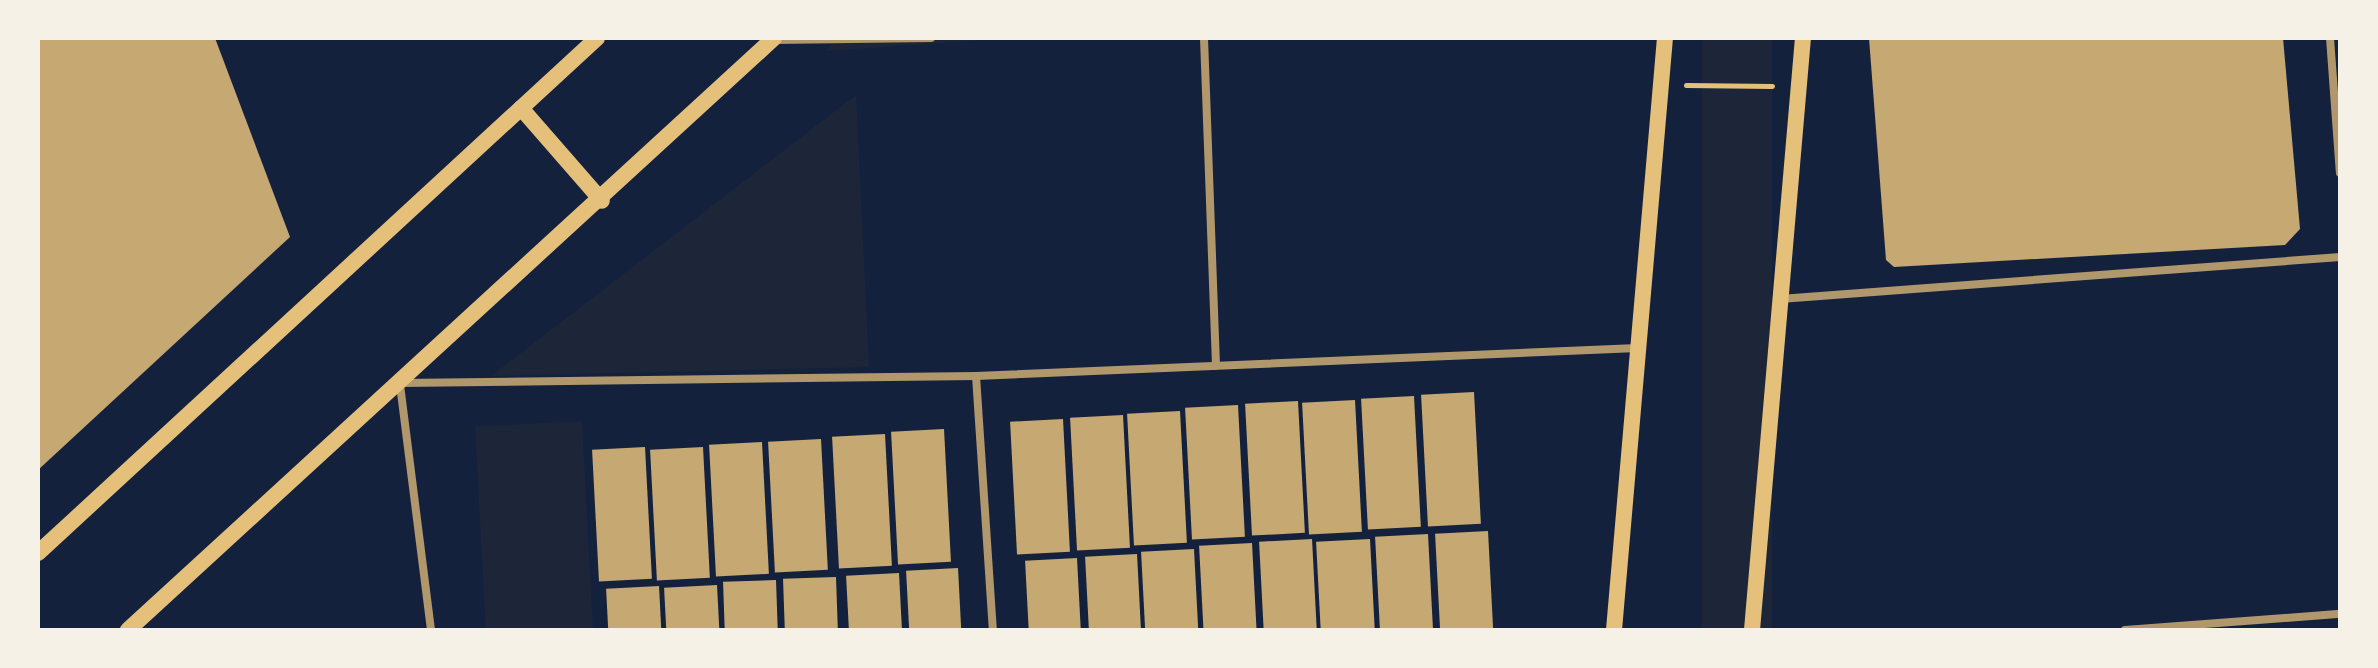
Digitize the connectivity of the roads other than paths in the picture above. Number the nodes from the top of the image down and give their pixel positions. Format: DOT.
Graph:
graph roads {
  1 [pos="597,38"];
  2 [pos="931,38"];
  3 [pos="1204,38"];
  4 [pos="1665,38"];
  5 [pos="1803,38"];
  6 [pos="2330,38"];
  7 [pos="773,39"];
  8 [pos="521,108"];
  9 [pos="2340,173"];
  10 [pos="602,201"];
  11 [pos="2340,257"];
  12 [pos="1780,299"];
  13 [pos="1637,348"];
  14 [pos="1216,366"];
  15 [pos="976,376"];
  16 [pos="400,383"];
  17 [pos="38,553"];
  18 [pos="2340,614"];
  19 [pos="128,630"];
  20 [pos="431,630"];
  21 [pos="993,630"];
  22 [pos="1614,630"];
  23 [pos="1752,630"];
  24 [pos="2125,630"];
  25 [pos="2138,630"];
  1 -- 8 [label="main road"];
  2 -- 7 [label="street"];
  3 -- 14 [label="street"];
  4 -- 13 [label="main road"];
  5 -- 12 [label="main road"];
  6 -- 9 [label="street"];
  7 -- 10 [label="main road"];
  8 -- 10 [label="main road"];
  8 -- 17 [label="main road"];
  10 -- 16 [label="main road"];
  11 -- 12 [label="street"];
  12 -- 23 [label="main road"];
  13 -- 14 [label="street"];
  13 -- 22 [label="main road"];
  14 -- 15 [label="street"];
  15 -- 16 [label="street"];
  15 -- 21 [label="street"];
  16 -- 19 [label="main road"];
  16 -- 20 [label="street"];
  18 -- 25 [label="street"];
  24 -- 25 [label="street"];
}
